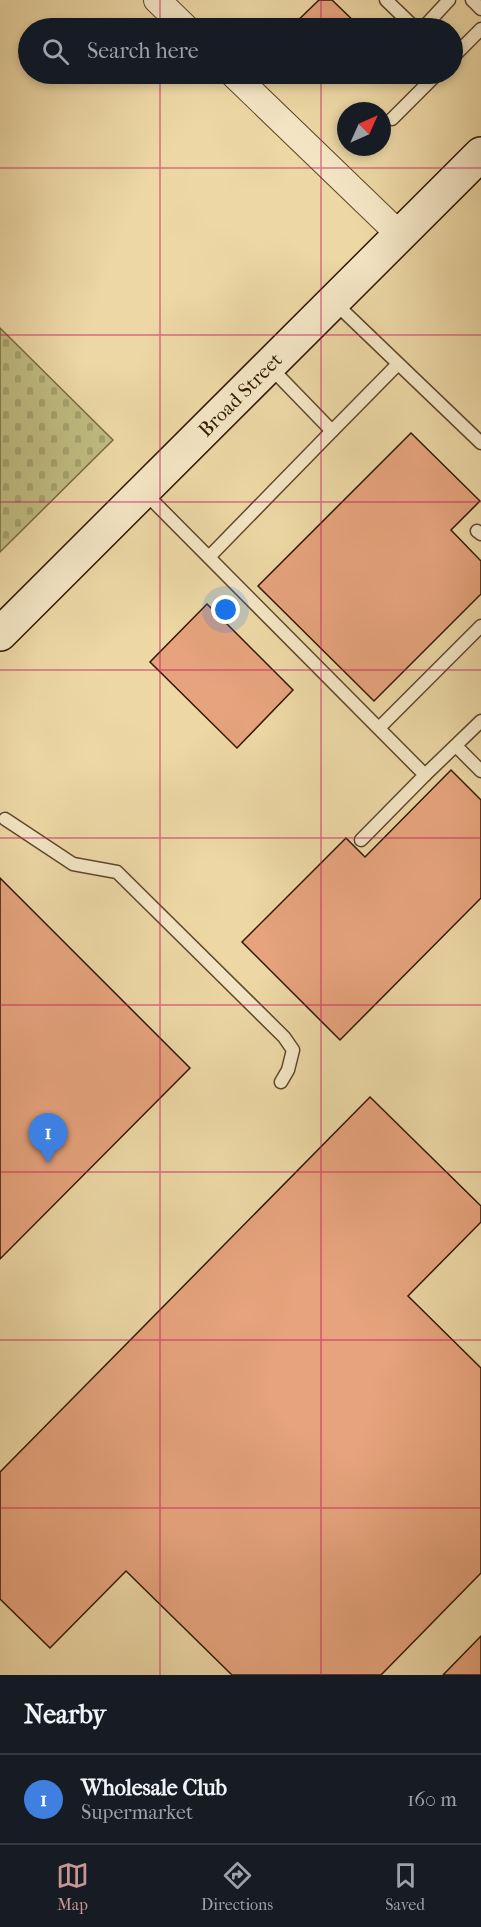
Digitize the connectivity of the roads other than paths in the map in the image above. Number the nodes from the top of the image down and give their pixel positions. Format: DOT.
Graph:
graph roads {
  1 [pos="157,0"];
  2 [pos="386,0"];
  3 [pos="449,0"];
  4 [pos="472,0"];
  5 [pos="481,9"];
  6 [pos="176,18"];
  7 [pos="405,18"];
  8 [pos="432,18"];
  9 [pos="481,29"];
  10 [pos="463,48"];
  11 [pos="243,84"];
  12 [pos="427,84"];
  13 [pos="392,119"];
  14 [pos="481,154"];
  15 [pos="400,235"];
  16 [pos="334,302"];
  17 [pos="398,364"];
  18 [pos="269,366"];
  19 [pos="332,431"];
  20 [pos="481,443"];
  21 [pos="143,492"];
  22 [pos="209,557"];
  23 [pos="481,626"];
  24 [pos="0,634"];
  25 [pos="481,721"];
  26 [pos="379,728"];
  27 [pos="456,746"];
  28 [pos="481,771"];
  29 [pos="425,775"];
  30 [pos="5,819"];
  31 [pos="361,840"];
  32 [pos="281,1082"];
  1 -- 6 [label="street"];
  2 -- 7 [label="lane"];
  3 -- 8 [label="lane"];
  4 -- 5 [label="lane"];
  9 -- 10 [label="lane"];
  11 -- 15 [label="street"];
  12 -- 13 [label="lane"];
  14 -- 15 [label="main road, Broad Street"];
  15 -- 16 [label="main road, Broad Street"];
  16 -- 17 [label="lane"];
  16 -- 18 [label="main road, Broad Street"];
  17 -- 19 [label="lane"];
  17 -- 20 [label="lane"];
  18 -- 19 [label="lane"];
  18 -- 21 [label="main road, Broad Street"];
  19 -- 22 [label="lane"];
  21 -- 22 [label="lane"];
  21 -- 24 [label="main road, Broad Street"];
  22 -- 26 [label="lane"];
  23 -- 26 [label="lane"];
  25 -- 27 [label="lane"];
  26 -- 29 [label="lane"];
  27 -- 28 [label="lane"];
  27 -- 29 [label="lane"];
  29 -- 31 [label="lane"];
  30 -- 32 [label="lane"];
}
